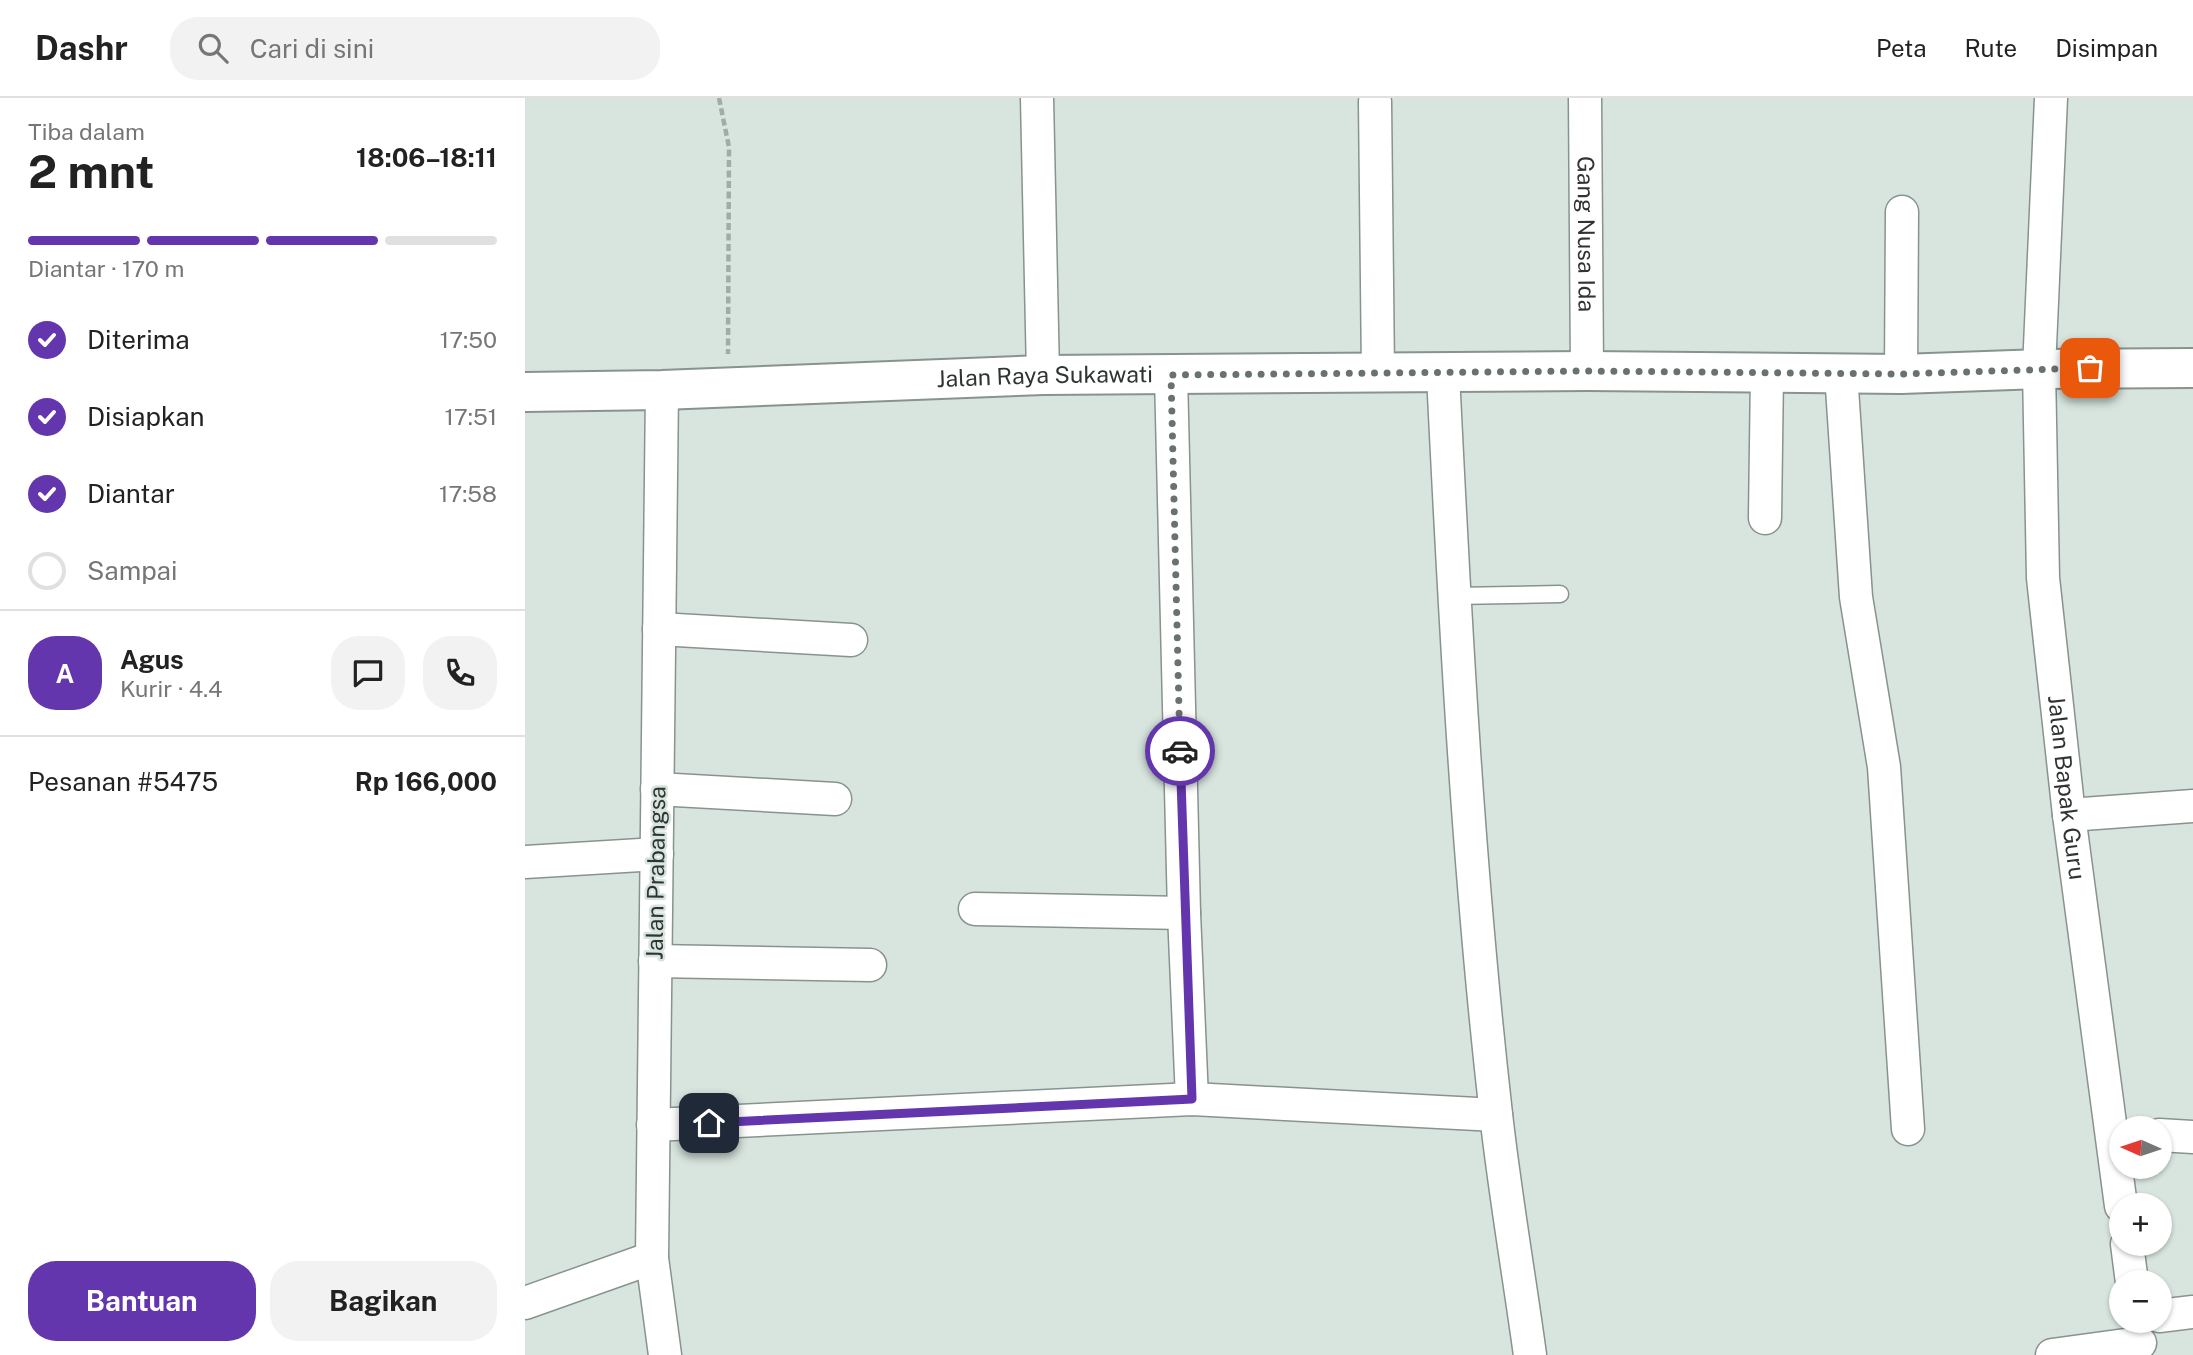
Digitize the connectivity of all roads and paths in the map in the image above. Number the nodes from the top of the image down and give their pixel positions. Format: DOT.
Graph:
graph roads {
  1 [pos="719,98"];
  2 [pos="1037,98"];
  3 [pos="1585,98"];
  4 [pos="2051,98"];
  5 [pos="1375,102"];
  6 [pos="1902,212"];
  7 [pos="2193,368"];
  8 [pos="2039,369"];
  9 [pos="1587,371"];
  10 [pos="1767,372"];
  11 [pos="1841,373"];
  12 [pos="1378,374"];
  13 [pos="1443,374"];
  14 [pos="1901,374"];
  15 [pos="1043,375"];
  16 [pos="1171,375"];
  17 [pos="728,387"];
  18 [pos="662,390"];
  19 [pos="525,392"];
  20 [pos="1765,518"];
  21 [pos="1560,594"];
  22 [pos="1454,596"];
  23 [pos="659,629"];
  24 [pos="851,640"];
  25 [pos="657,789"];
  26 [pos="835,799"];
  27 [pos="2193,806"];
  28 [pos="2069,815"];
  29 [pos="657,854"];
  30 [pos="525,862"];
  31 [pos="975,909"];
  32 [pos="1184,913"];
  33 [pos="655,961"];
  34 [pos="870,965"];
  35 [pos="1192,1099"];
  36 [pos="1496,1115"];
  37 [pos="2113,1116"];
  38 [pos="653,1125"];
  39 [pos="1908,1129"];
  40 [pos="2172,1135"];
  41 [pos="2193,1136"];
  42 [pos="652,1258"];
  43 [pos="525,1303"];
  44 [pos="2193,1312"];
  45 [pos="2172,1314"];
  46 [pos="2140,1340"];
  47 [pos="665,1355"];
  48 [pos="1530,1355"];
  49 [pos="2052,1355"];
  1 -- 17 [label="path"];
  2 -- 15 [label="street"];
  3 -- 9 [label="street, Gang Nusa Ida"];
  4 -- 8 [label="street, Jalan Bapak Guru"];
  5 -- 12 [label="street"];
  6 -- 14 [label="street"];
  7 -- 8 [label="highway, Jalan Raya Sukawati"];
  8 -- 14 [label="highway, Jalan Raya Sukawati"];
  8 -- 28 [label="street, Jalan Bapak Guru"];
  9 -- 10 [label="highway, Jalan Raya Sukawati"];
  9 -- 13 [label="highway, Jalan Raya Sukawati"];
  10 -- 11 [label="highway, Jalan Raya Sukawati"];
  10 -- 20 [label="street"];
  11 -- 14 [label="highway, Jalan Raya Sukawati"];
  11 -- 39 [label="street"];
  12 -- 13 [label="highway, Jalan Raya Sukawati"];
  12 -- 16 [label="highway, Jalan Raya Sukawati"];
  13 -- 22 [label="street"];
  15 -- 16 [label="highway, Jalan Raya Sukawati"];
  15 -- 17 [label="highway, Jalan Raya Sukawati"];
  16 -- 32 [label="street"];
  17 -- 18 [label="highway, Jalan Raya Sukawati"];
  18 -- 19 [label="highway, Jalan Raya Sukawati"];
  18 -- 23 [label="street, Jalan Prabangsa"];
  21 -- 22 [label="lane"];
  22 -- 36 [label="street"];
  23 -- 24 [label="street"];
  23 -- 25 [label="street, Jalan Prabangsa"];
  25 -- 26 [label="street"];
  25 -- 29 [label="street, Jalan Prabangsa"];
  27 -- 28 [label="street"];
  28 -- 37 [label="street, Jalan Bapak Guru"];
  29 -- 30 [label="street"];
  29 -- 33 [label="street, Jalan Prabangsa"];
  31 -- 32 [label="street"];
  32 -- 35 [label="street"];
  33 -- 34 [label="street"];
  33 -- 38 [label="street, Jalan Prabangsa"];
  35 -- 36 [label="street"];
  35 -- 38 [label="street"];
  36 -- 48 [label="street"];
  38 -- 42 [label="street, Jalan Prabangsa"];
  40 -- 41 [label="street"];
  42 -- 43 [label="street"];
  42 -- 47 [label="street, Jalan Prabangsa"];
  44 -- 45 [label="street"];
  46 -- 49 [label="street"];
}
